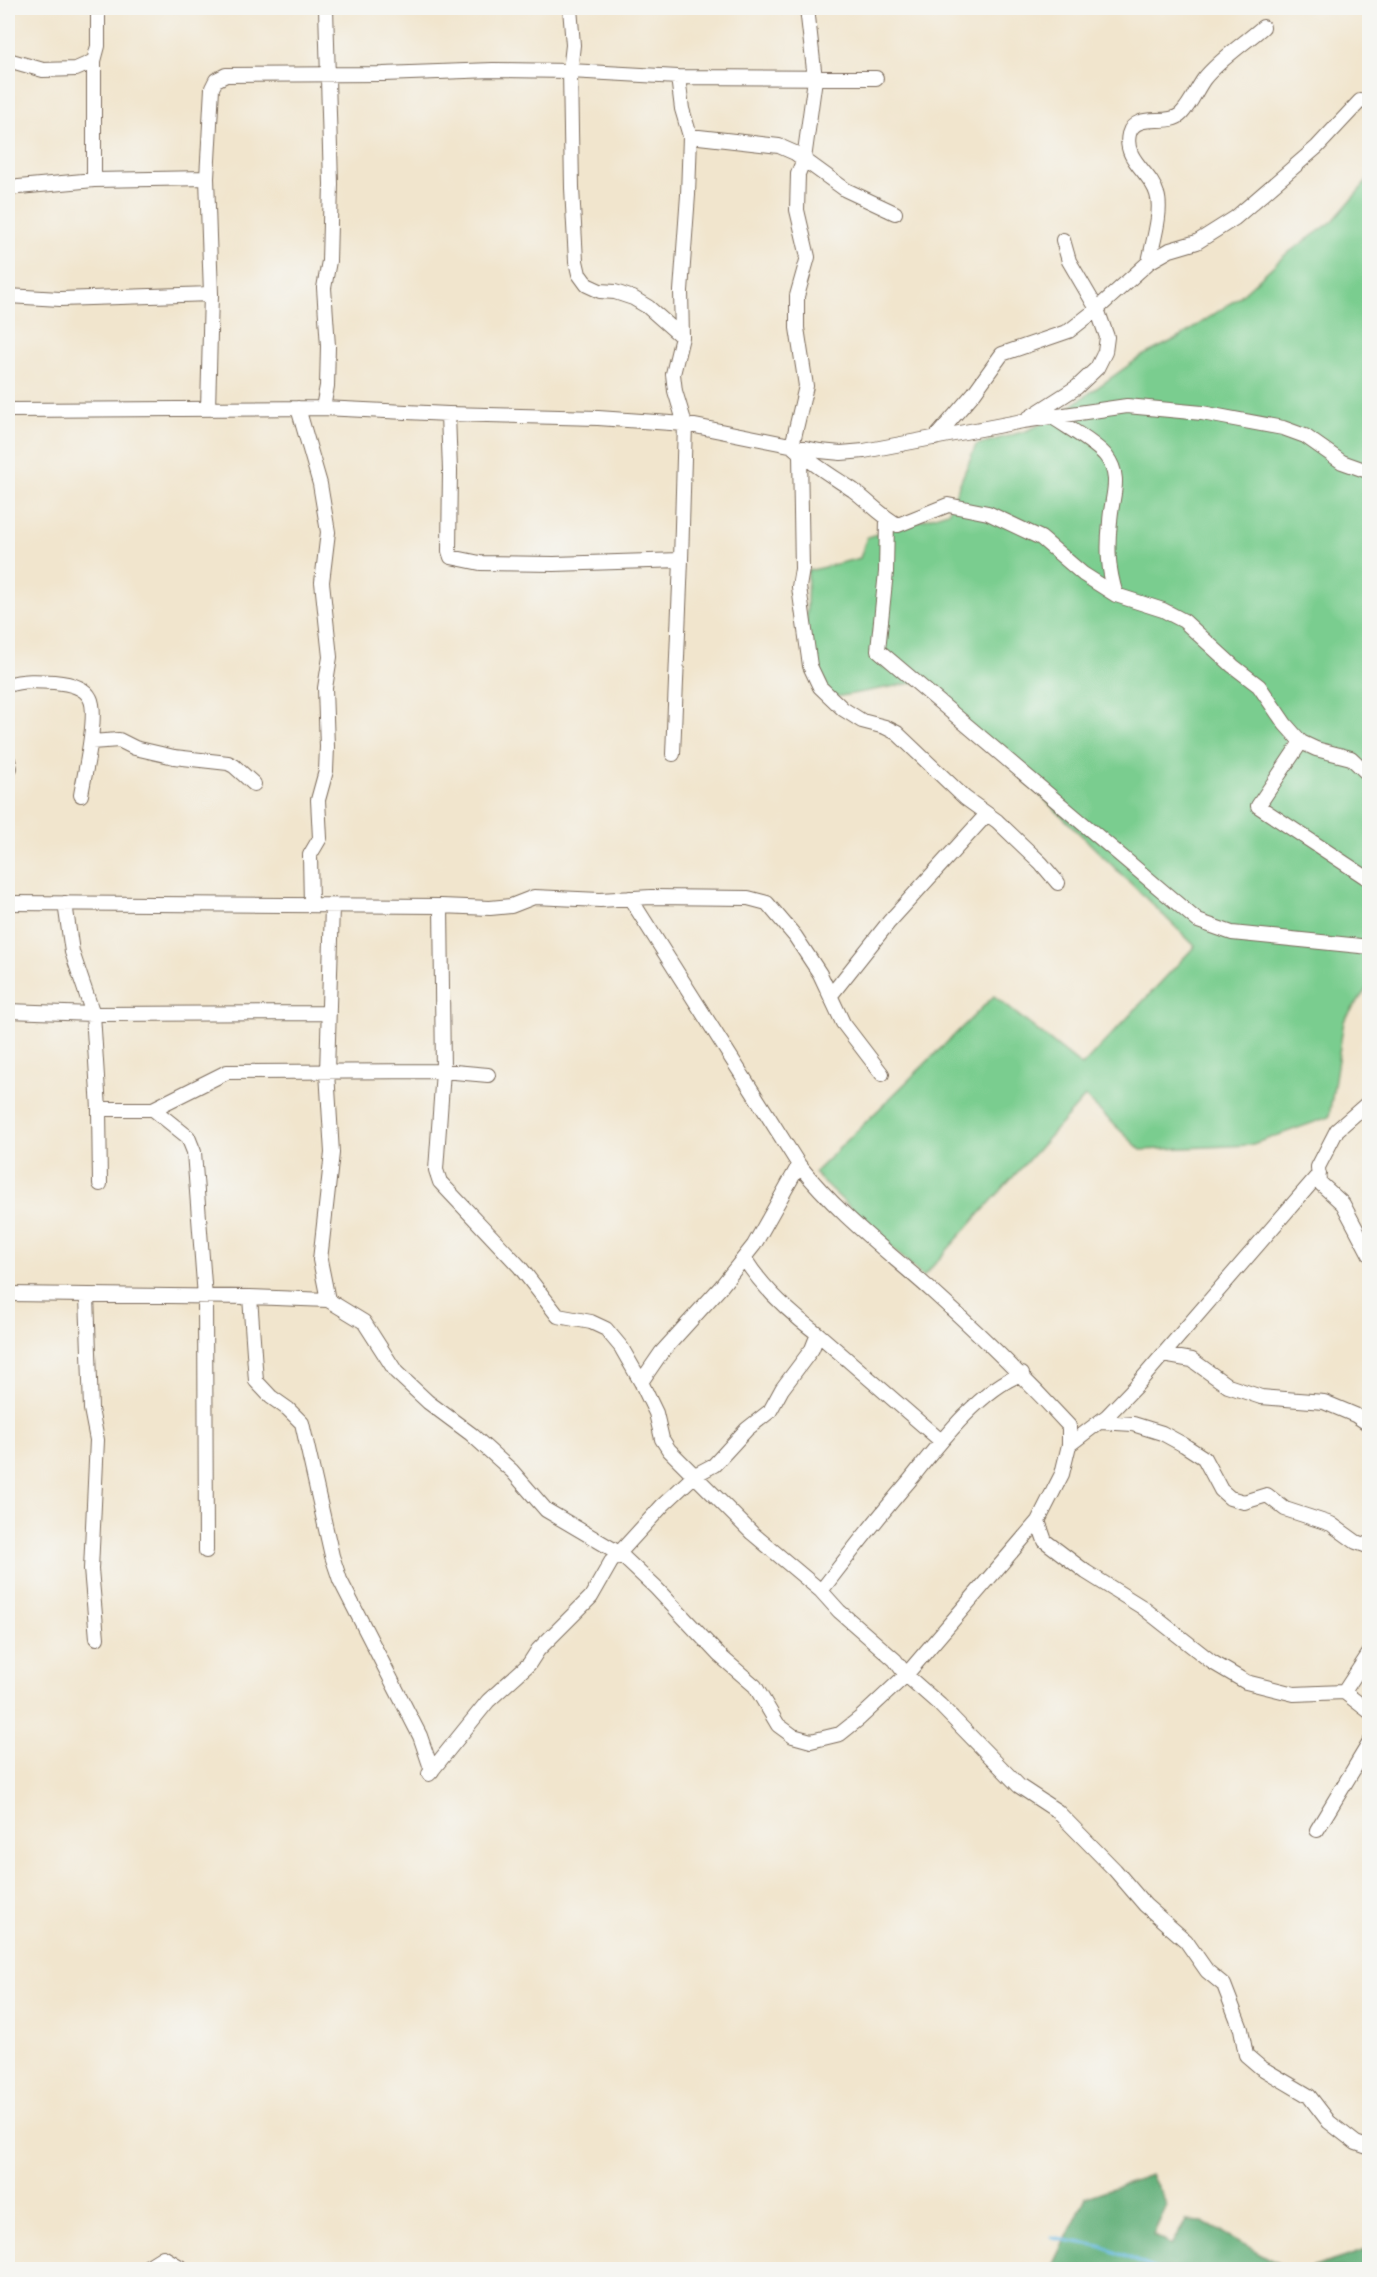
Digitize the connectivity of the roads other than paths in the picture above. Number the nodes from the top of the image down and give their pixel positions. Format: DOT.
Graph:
graph roads {
  1 [pos="98,8"];
  2 [pos="326,8"];
  3 [pos="570,8"];
  4 [pos="807,8"];
  5 [pos="1263,27"];
  6 [pos="8,60"];
  7 [pos="94,62"];
  8 [pos="570,71"];
  9 [pos="328,75"];
  10 [pos="678,77"];
  11 [pos="876,78"];
  12 [pos="815,79"];
  13 [pos="1360,101"];
  14 [pos="690,136"];
  15 [pos="804,159"];
  16 [pos="207,178"];
  17 [pos="94,180"];
  18 [pos="8,188"];
  19 [pos="895,213"];
  20 [pos="1063,240"];
  21 [pos="1149,262"];
  22 [pos="211,294"];
  23 [pos="8,297"];
  24 [pos="1097,309"];
  25 [pos="682,337"];
  26 [pos="208,408"];
  27 [pos="297,408"];
  28 [pos="323,408"];
  29 [pos="8,410"];
  30 [pos="448,414"];
  31 [pos="1054,418"];
  32 [pos="1023,421"];
  33 [pos="685,424"];
  34 [pos="935,438"];
  35 [pos="796,450"];
  36 [pos="1370,472"];
  37 [pos="887,519"];
  38 [pos="681,560"];
  39 [pos="1116,595"];
  40 [pos="8,685"];
  41 [pos="91,742"];
  42 [pos="1301,742"];
  43 [pos="673,754"];
  44 [pos="1370,776"];
  45 [pos="254,784"];
  46 [pos="81,795"];
  47 [pos="987,814"];
  48 [pos="1370,880"];
  49 [pos="1058,883"];
  50 [pos="630,898"];
  51 [pos="8,903"];
  52 [pos="65,903"];
  53 [pos="311,905"];
  54 [pos="332,906"];
  55 [pos="441,906"];
  56 [pos="1370,947"];
  57 [pos="831,995"];
  58 [pos="8,1011"];
  59 [pos="329,1013"];
  60 [pos="93,1014"];
  61 [pos="443,1071"];
  62 [pos="327,1072"];
  63 [pos="882,1074"];
  64 [pos="488,1075"];
  65 [pos="1370,1101"];
  66 [pos="99,1109"];
  67 [pos="153,1109"];
  68 [pos="799,1165"];
  69 [pos="1319,1174"];
  70 [pos="100,1184"];
  71 [pos="1370,1255"];
  72 [pos="744,1258"];
  73 [pos="8,1294"];
  74 [pos="87,1296"];
  75 [pos="250,1297"];
  76 [pos="205,1298"];
  77 [pos="328,1300"];
  78 [pos="818,1334"];
  79 [pos="1163,1355"];
  80 [pos="1022,1374"];
  81 [pos="641,1382"];
  82 [pos="1100,1422"];
  83 [pos="1370,1425"];
  84 [pos="941,1442"];
  85 [pos="1069,1445"];
  86 [pos="695,1475"];
  87 [pos="1038,1521"];
  88 [pos="1370,1547"];
  89 [pos="206,1551"];
  90 [pos="619,1553"];
  91 [pos="821,1591"];
  92 [pos="97,1638"];
  93 [pos="1370,1652"];
  94 [pos="906,1675"];
  95 [pos="1344,1692"];
  96 [pos="1370,1713"];
  97 [pos="1370,1742"];
  98 [pos="1317,1830"];
  99 [pos="1370,2148"];
  100 [pos="142,2270"];
  101 [pos="185,2270"];
  1 -- 7 [label="street"];
  2 -- 9 [label="street"];
  3 -- 8 [label="street"];
  4 -- 12 [label="street"];
  5 -- 21 [label="street"];
  6 -- 7 [label="street"];
  7 -- 17 [label="street"];
  8 -- 9 [label="street"];
  8 -- 10 [label="street"];
  8 -- 25 [label="street"];
  9 -- 16 [label="street"];
  9 -- 28 [label="street"];
  10 -- 12 [label="street"];
  10 -- 14 [label="street"];
  11 -- 12 [label="street"];
  12 -- 15 [label="street"];
  13 -- 21 [label="street"];
  14 -- 15 [label="street"];
  14 -- 25 [label="street"];
  15 -- 19 [label="street"];
  15 -- 35 [label="street"];
  16 -- 17 [label="street"];
  16 -- 22 [label="street"];
  17 -- 18 [label="street"];
  20 -- 24 [label="street"];
  21 -- 24 [label="street"];
  22 -- 23 [label="street"];
  22 -- 26 [label="street"];
  24 -- 32 [label="street"];
  24 -- 34 [label="street"];
  25 -- 33 [label="street"];
  26 -- 27 [label="street"];
  26 -- 29 [label="street"];
  27 -- 28 [label="street"];
  27 -- 53 [label="street"];
  28 -- 30 [label="street"];
  30 -- 33 [label="street"];
  30 -- 38 [label="street"];
  31 -- 32 [label="street"];
  31 -- 36 [label="street"];
  31 -- 39 [label="street"];
  32 -- 34 [label="street"];
  33 -- 35 [label="street"];
  33 -- 38 [label="street"];
  34 -- 35 [label="street"];
  35 -- 37 [label="street"];
  35 -- 47 [label="street"];
  37 -- 39 [label="street"];
  37 -- 56 [label="street"];
  38 -- 43 [label="street"];
  39 -- 42 [label="street"];
  40 -- 41 [label="street"];
  41 -- 45 [label="street"];
  41 -- 46 [label="street"];
  42 -- 44 [label="street"];
  42 -- 48 [label="street"];
  47 -- 49 [label="street"];
  47 -- 57 [label="street"];
  50 -- 55 [label="street"];
  50 -- 57 [label="street"];
  50 -- 68 [label="street"];
  51 -- 52 [label="street"];
  52 -- 53 [label="street"];
  52 -- 60 [label="street"];
  53 -- 54 [label="street"];
  54 -- 55 [label="street"];
  54 -- 59 [label="street"];
  55 -- 61 [label="street"];
  57 -- 63 [label="street"];
  58 -- 60 [label="street"];
  59 -- 60 [label="street"];
  59 -- 62 [label="street"];
  60 -- 66 [label="street"];
  61 -- 62 [label="street"];
  61 -- 64 [label="street"];
  61 -- 81 [label="street"];
  62 -- 67 [label="street"];
  62 -- 77 [label="street"];
  65 -- 69 [label="street"];
  66 -- 67 [label="street"];
  66 -- 70 [label="street"];
  67 -- 76 [label="street"];
  68 -- 72 [label="street"];
  68 -- 80 [label="street"];
  69 -- 71 [label="street"];
  69 -- 79 [label="street"];
  72 -- 78 [label="street"];
  72 -- 81 [label="street"];
  73 -- 74 [label="street"];
  74 -- 76 [label="street"];
  74 -- 92 [label="street"];
  75 -- 76 [label="street"];
  75 -- 77 [label="street"];
  75 -- 90 [label="street"];
  76 -- 89 [label="street"];
  77 -- 90 [label="street"];
  78 -- 84 [label="street"];
  78 -- 86 [label="street"];
  79 -- 82 [label="street"];
  79 -- 83 [label="street"];
  80 -- 84 [label="street"];
  80 -- 85 [label="street"];
  81 -- 86 [label="street"];
  82 -- 85 [label="street"];
  82 -- 88 [label="street"];
  84 -- 91 [label="street"];
  85 -- 87 [label="street"];
  86 -- 90 [label="street"];
  86 -- 91 [label="street"];
  87 -- 94 [label="street"];
  87 -- 95 [label="street"];
  90 -- 94 [label="street"];
  91 -- 94 [label="street"];
  93 -- 95 [label="street"];
  94 -- 99 [label="street"];
  95 -- 96 [label="street"];
  97 -- 98 [label="street"];
  100 -- 101 [label="street"];
}
